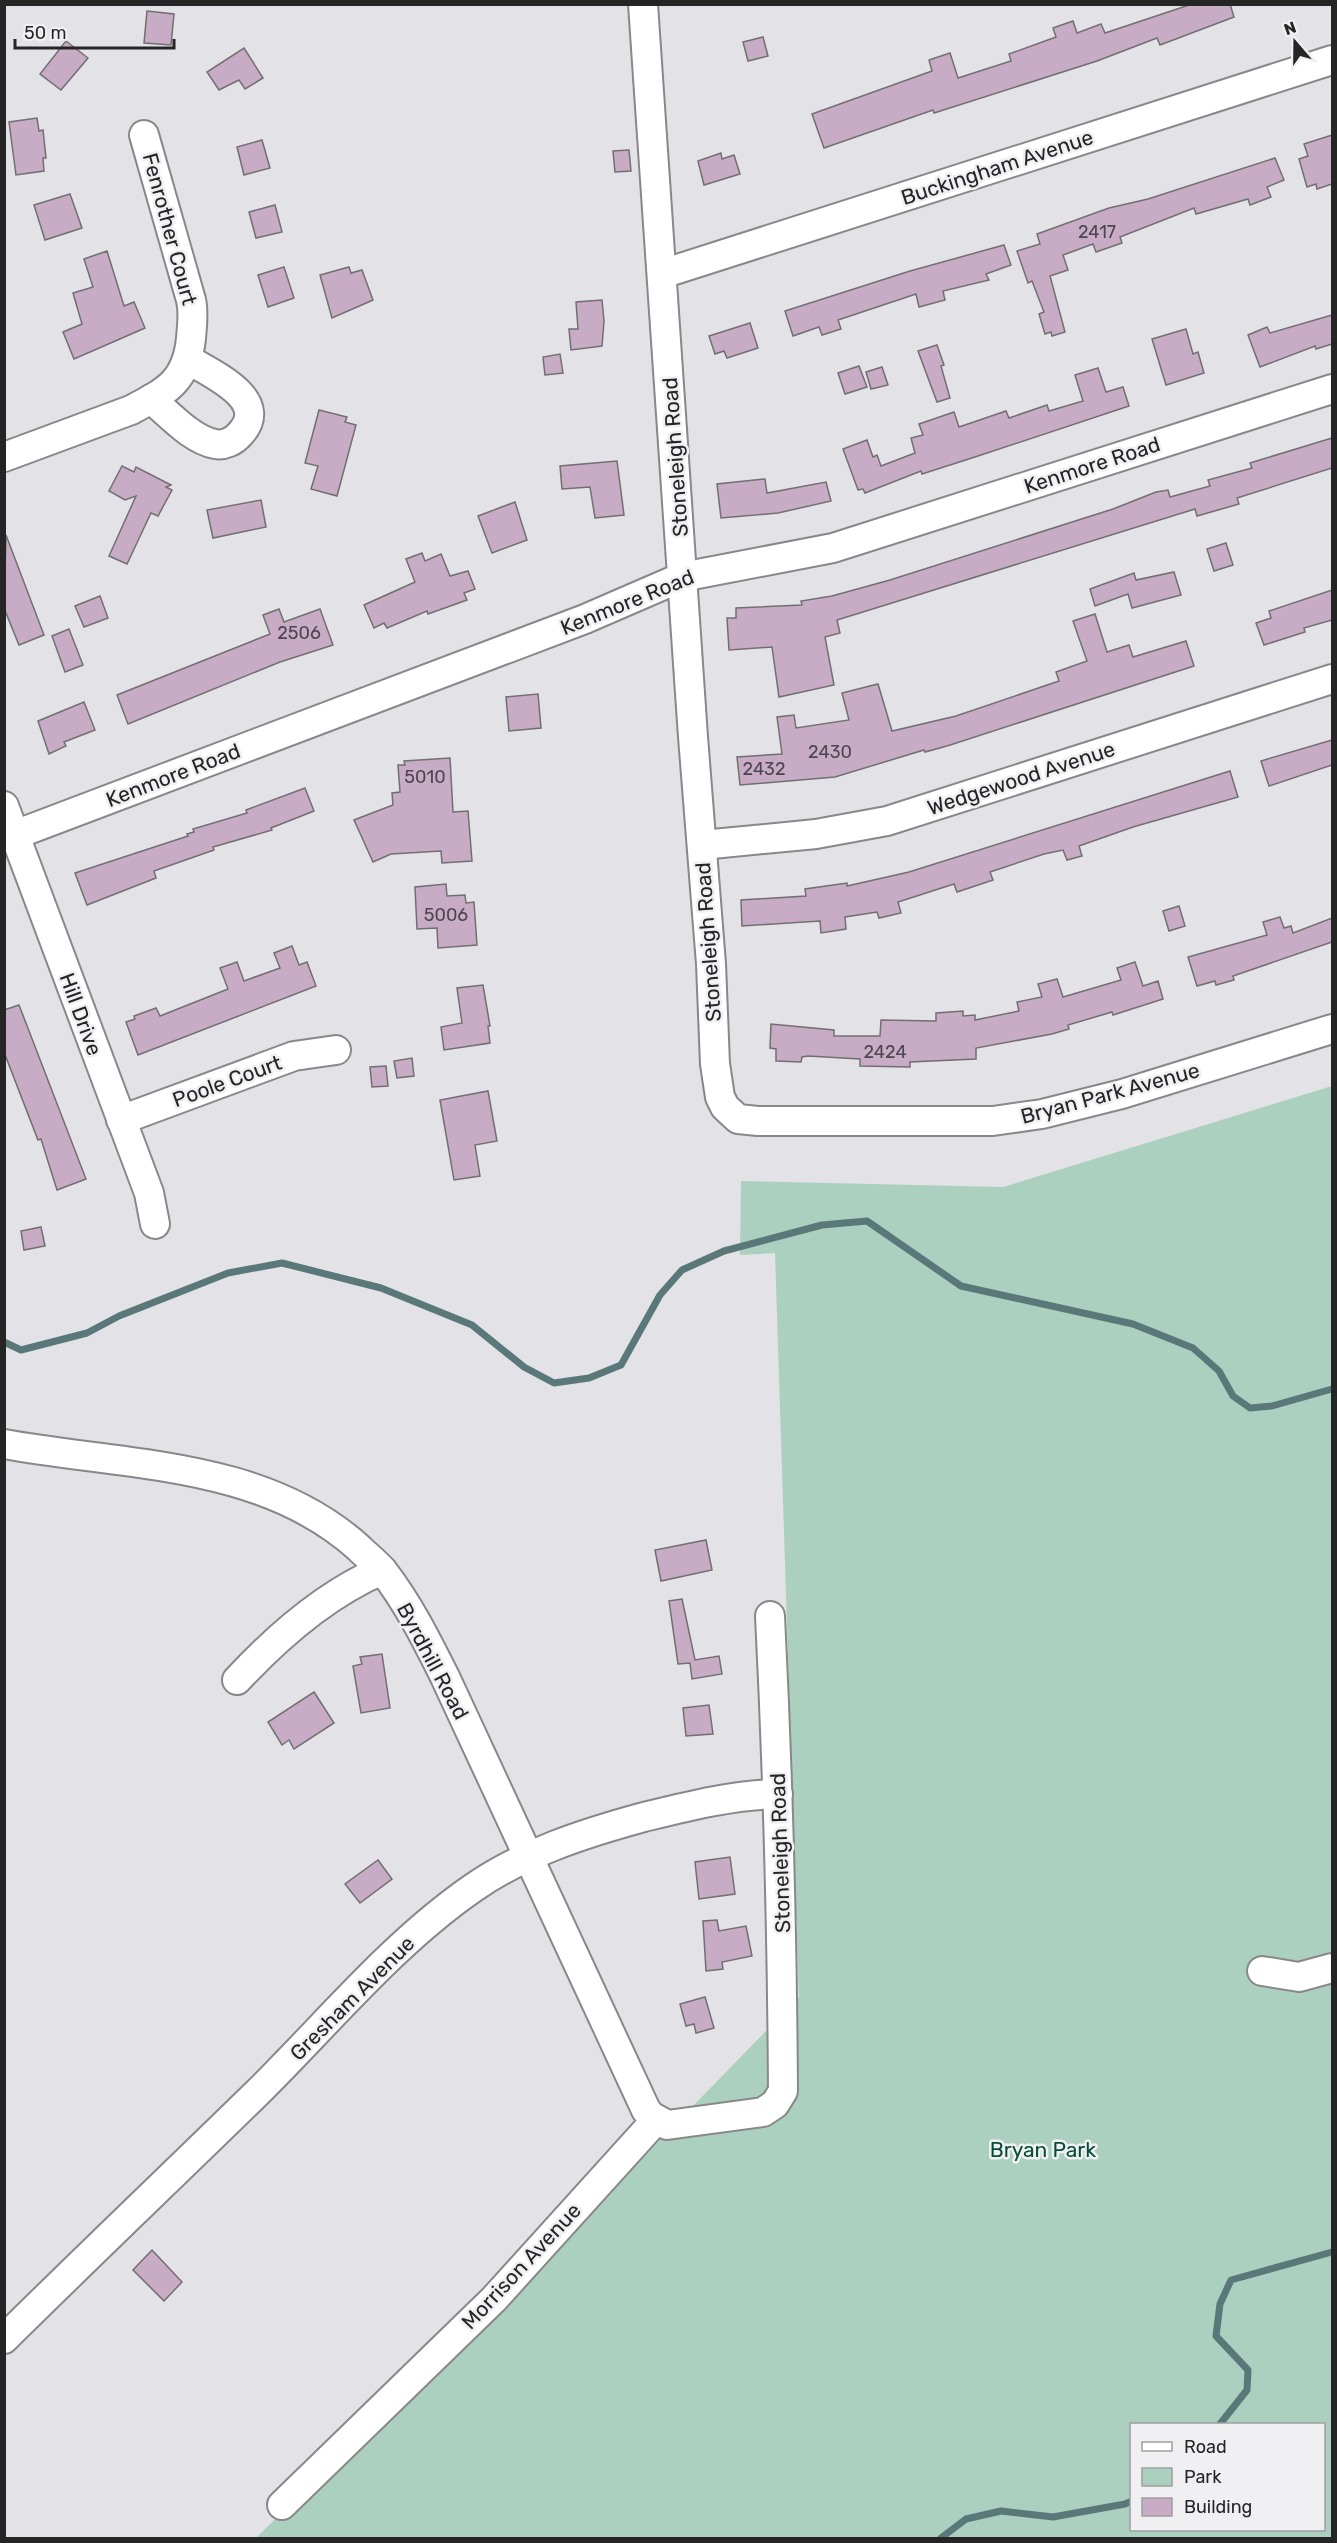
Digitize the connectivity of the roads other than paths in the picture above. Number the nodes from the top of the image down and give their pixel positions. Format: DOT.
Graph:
graph roads {
  1 [pos="643,4"];
  2 [pos="1332,60"];
  3 [pos="144,135"];
  4 [pos="662,274"];
  5 [pos="189,360"];
  6 [pos="1332,389"];
  7 [pos="151,399"];
  8 [pos="4,457"];
  9 [pos="682,577"];
  10 [pos="1332,679"];
  11 [pos="4,806"];
  12 [pos="10,837"];
  13 [pos="702,845"];
  14 [pos="1332,1029"];
  15 [pos="336,1050"];
  16 [pos="738,1119"];
  17 [pos="121,1120"];
  18 [pos="154,1224"];
  19 [pos="4,1444"];
  20 [pos="382,1570"];
  21 [pos="770,1616"];
  22 [pos="237,1680"];
  23 [pos="778,1794"];
  24 [pos="528,1857"];
  25 [pos="1332,1968"];
  26 [pos="1262,1971"];
  27 [pos="656,2120"];
  28 [pos="4,2339"];
  29 [pos="282,2505"];
  1 -- 4 [label="street, Stoneleigh Road"];
  2 -- 4 [label="street, Buckingham Avenue"];
  3 -- 5 [label="street, Fenrother Court"];
  4 -- 9 [label="street, Stoneleigh Road"];
  5 -- 7 [label="street"];
  5 -- 7 [label="street"];
  6 -- 9 [label="street, Kenmore Road"];
  7 -- 8 [label="street"];
  9 -- 12 [label="street, Kenmore Road"];
  9 -- 13 [label="street, Stoneleigh Road"];
  10 -- 13 [label="street, Wedgewood Avenue"];
  11 -- 12 [label="street, Hill Drive"];
  12 -- 17 [label="street, Hill Drive"];
  13 -- 16 [label="street, Stoneleigh Road"];
  14 -- 16 [label="street, Bryan Park Avenue"];
  15 -- 17 [label="street, Poole Court"];
  17 -- 18 [label="street, Hill Drive"];
  19 -- 20 [label="street, Byrdhill Road"];
  20 -- 22 [label="street"];
  20 -- 24 [label="street, Byrdhill Road"];
  21 -- 23 [label="street, Stoneleigh Road"];
  23 -- 24 [label="street, Gresham Avenue"];
  23 -- 27 [label="street, Stoneleigh Road"];
  24 -- 27 [label="street, Byrdhill Road"];
  24 -- 28 [label="street, Gresham Avenue"];
  25 -- 26 [label="street"];
  27 -- 29 [label="street, Morrison Avenue"];
}
